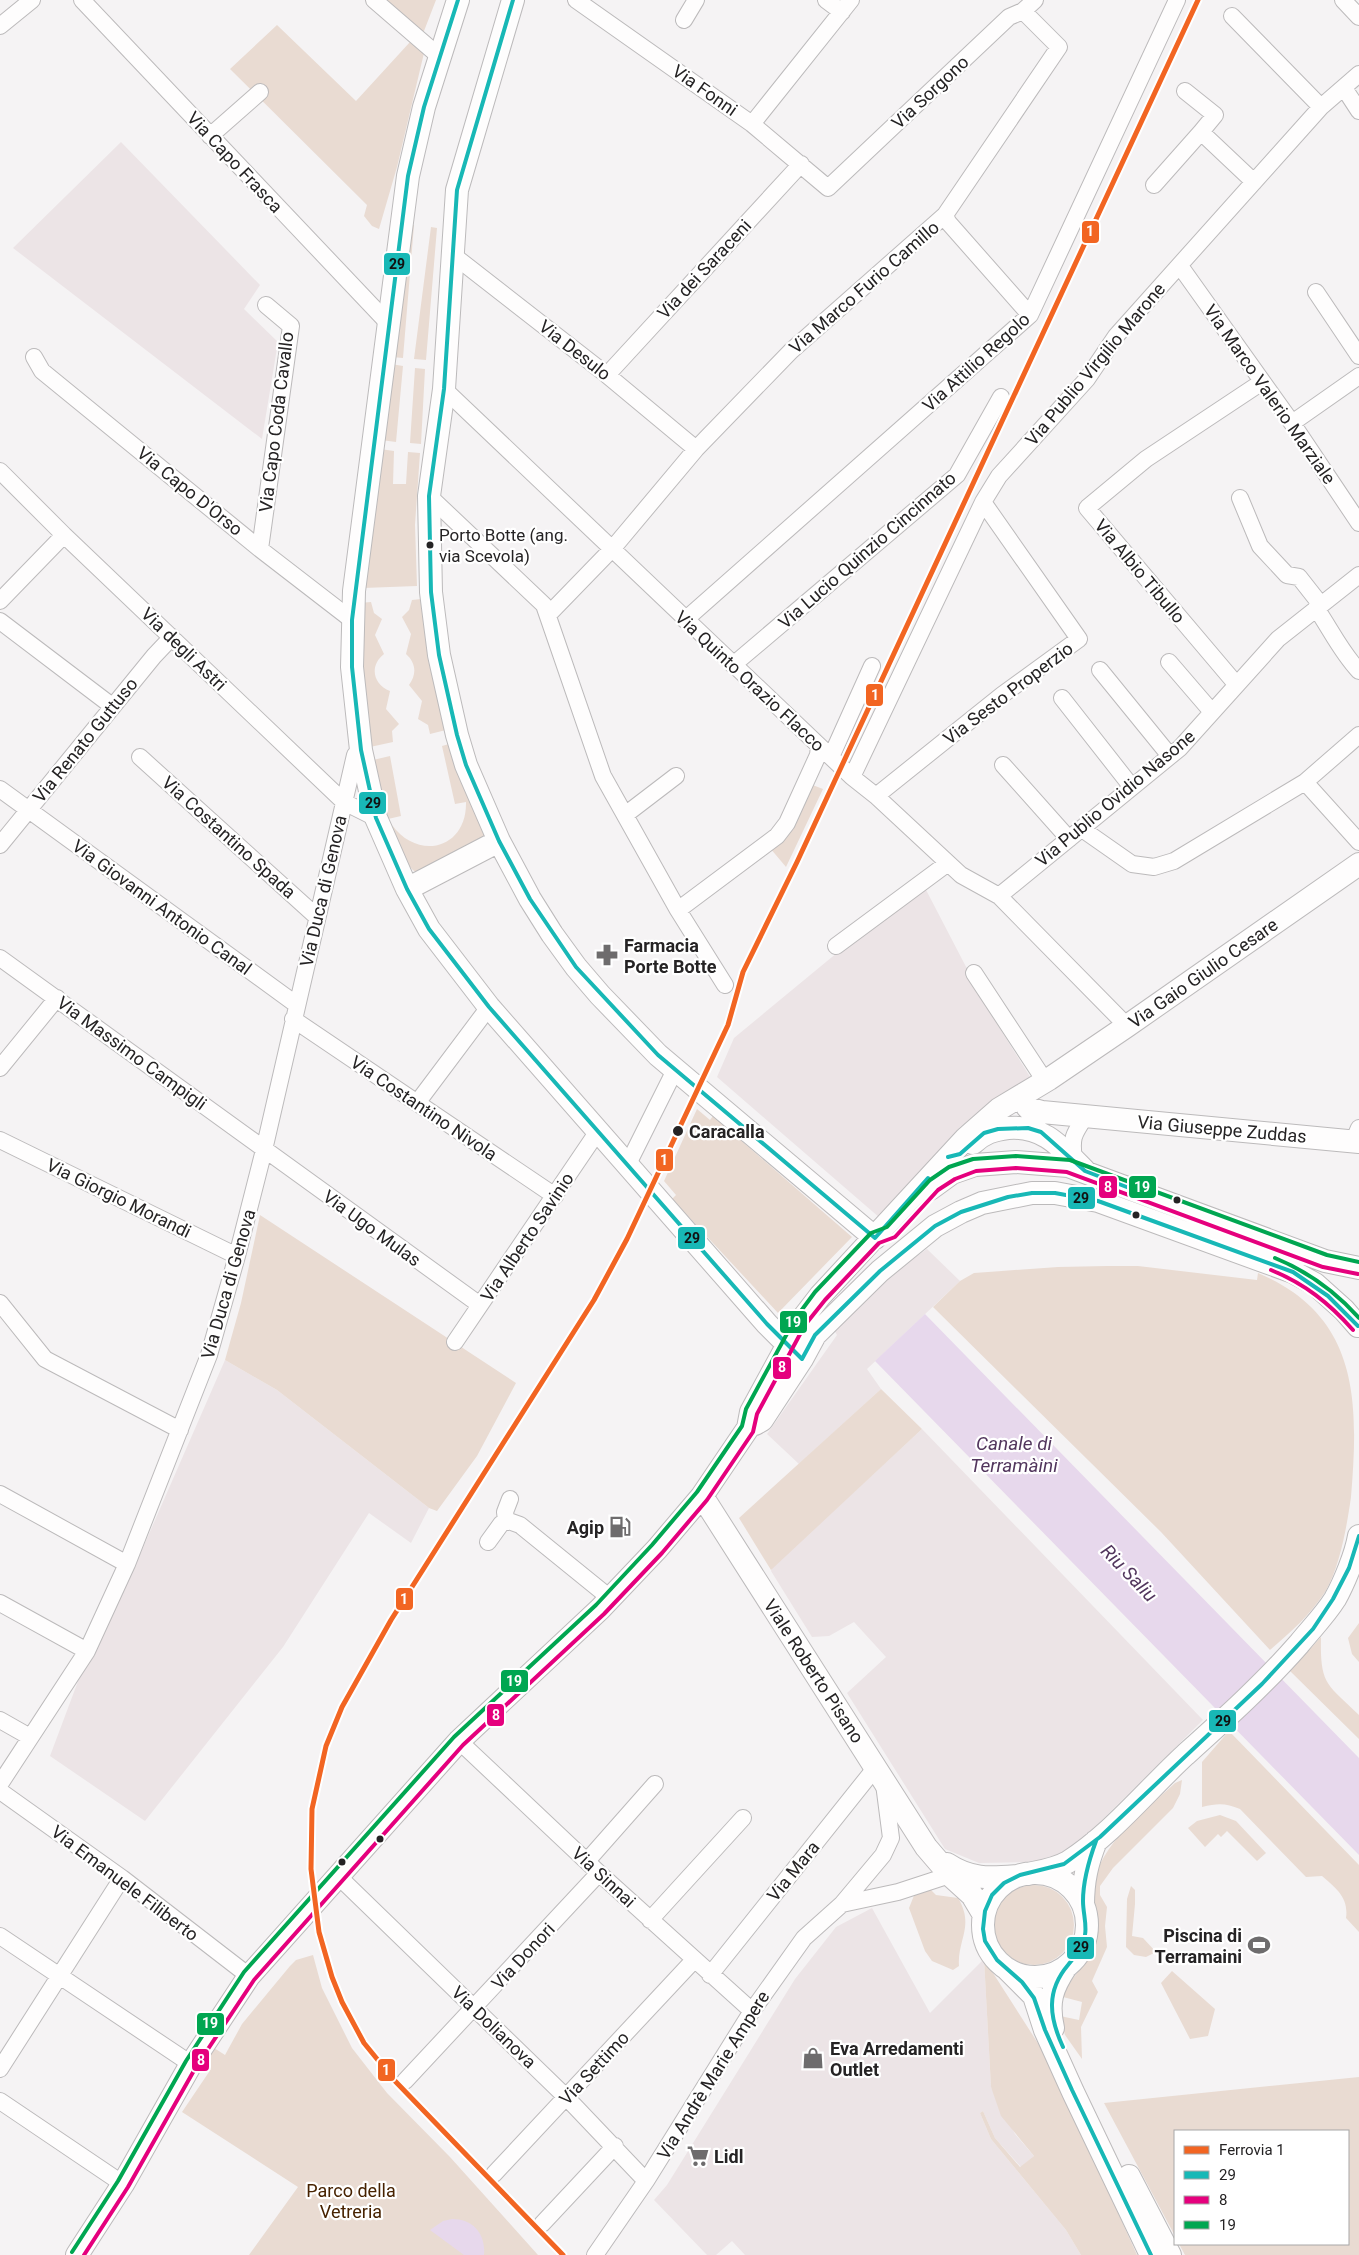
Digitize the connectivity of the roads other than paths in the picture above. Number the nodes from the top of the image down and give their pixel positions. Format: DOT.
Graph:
graph roads {
  1 [pos="32,0"];
  2 [pos="82,0"];
  3 [pos="374,0"];
  4 [pos="458,0"];
  5 [pos="513,0"];
  6 [pos="576,0"];
  7 [pos="696,0"];
  8 [pos="826,0"];
  9 [pos="1177,0"];
  10 [pos="1342,0"];
  11 [pos="1029,5"];
  12 [pos="847,6"];
  13 [pos="1232,16"];
  14 [pos="1359,17"];
  15 [pos="684,20"];
  16 [pos="0,26"];
  17 [pos="440,57"];
  18 [pos="1359,74"];
  19 [pos="1344,88"];
  20 [pos="1185,91"];
  21 [pos="260,92"];
  22 [pos="1321,107"];
  23 [pos="1359,111"];
  24 [pos="752,124"];
  25 [pos="1201,132"];
  26 [pos="210,136"];
  27 [pos="801,164"];
  28 [pos="1254,182"];
  29 [pos="1154,185"];
  30 [pos="828,188"];
  31 [pos="945,216"];
  32 [pos="453,255"];
  33 [pos="1180,266"];
  34 [pos="1316,292"];
  35 [pos="266,305"];
  36 [pos="1030,315"];
  37 [pos="389,324"];
  38 [pos="34,356"];
  39 [pos="1359,356"];
  40 [pos="607,375"];
  41 [pos="1359,376"];
  42 [pos="1262,382"];
  43 [pos="444,389"];
  44 [pos="1001,397"];
  45 [pos="1292,423"];
  46 [pos="696,449"];
  47 [pos="0,471"];
  48 [pos="429,496"];
  49 [pos="1240,498"];
  50 [pos="983,502"];
  51 [pos="1359,523"];
  52 [pos="64,535"];
  53 [pos="613,548"];
  54 [pos="260,549"];
  55 [pos="1359,575"];
  56 [pos="0,601"];
  57 [pos="1318,607"];
  58 [pos="548,615"];
  59 [pos="352,620"];
  60 [pos="685,620"];
  61 [pos="0,622"];
  62 [pos="172,637"];
  63 [pos="1169,662"];
  64 [pos="734,665"];
  65 [pos="872,666"];
  66 [pos="1100,670"];
  67 [pos="1359,670"];
  68 [pos="1236,684"];
  69 [pos="1062,698"];
  70 [pos="112,706"];
  71 [pos="1212,712"];
  72 [pos="1359,735"];
  73 [pos="362,750"];
  74 [pos="825,751"];
  75 [pos="1170,756"];
  76 [pos="140,757"];
  77 [pos="1004,766"];
  78 [pos="676,776"];
  79 [pos="852,777"];
  80 [pos="1305,782"];
  81 [pos="1132,786"];
  82 [pos="0,789"];
  83 [pos="876,796"];
  84 [pos="344,802"];
  85 [pos="28,809"];
  86 [pos="625,815"];
  87 [pos="376,818"];
  88 [pos="1082,828"];
  89 [pos="1069,839"];
  90 [pos="499,842"];
  91 [pos="1359,842"];
  92 [pos="0,845"];
  93 [pos="948,863"];
  94 [pos="1359,864"];
  95 [pos="407,890"];
  96 [pos="999,896"];
  97 [pos="678,910"];
  98 [pos="317,917"];
  99 [pos="836,946"];
  100 [pos="0,958"];
  101 [pos="974,973"];
  102 [pos="725,985"];
  103 [pos="58,998"];
  104 [pos="489,1007"];
  105 [pos="295,1012"];
  106 [pos="1127,1026"];
  107 [pos="0,1068"];
  108 [pos="675,1070"];
  109 [pos="1045,1081"];
  110 [pos="1030,1102"];
  111 [pos="417,1103"];
  112 [pos="1085,1117"];
  113 [pos="598,1131"];
  114 [pos="1041,1132"];
  115 [pos="1357,1137"];
  116 [pos="0,1140"];
  117 [pos="264,1150"];
  118 [pos="948,1156"];
  119 [pos="628,1164"];
  120 [pos="1079,1165"];
  121 [pos="555,1196"];
  122 [pos="875,1238"];
  123 [pos="237,1256"];
  124 [pos="1359,1268"];
  125 [pos="1359,1300"];
  126 [pos="0,1302"];
  127 [pos="480,1305"];
  128 [pos="1359,1328"];
  129 [pos="456,1342"];
  130 [pos="795,1352"];
  131 [pos="180,1430"];
  132 [pos="0,1494"];
  133 [pos="702,1496"];
  134 [pos="510,1499"];
  135 [pos="506,1520"];
  136 [pos="1359,1536"];
  137 [pos="488,1542"];
  138 [pos="127,1564"];
  139 [pos="610,1598"];
  140 [pos="0,1603"];
  141 [pos="87,1651"];
  142 [pos="0,1720"];
  143 [pos="30,1737"];
  144 [pos="459,1741"];
  145 [pos="880,1774"];
  146 [pos="0,1784"];
  147 [pos="655,1784"];
  148 [pos="0,1792"];
  149 [pos="743,1818"];
  150 [pos="1096,1841"];
  151 [pos="926,1847"];
  152 [pos="587,1861"];
  153 [pos="599,1873"];
  154 [pos="950,1875"];
  155 [pos="1023,1875"];
  156 [pos="338,1876"];
  157 [pos="122,1878"];
  158 [pos="842,1904"];
  159 [pos="1084,1905"];
  160 [pos="984,1915"];
  161 [pos="650,1920"];
  162 [pos="0,1936"];
  163 [pos="694,1960"];
  164 [pos="1066,1967"];
  165 [pos="1007,1969"];
  166 [pos="710,1975"];
  167 [pos="249,1976"];
  168 [pos="60,1977"];
  169 [pos="475,2008"];
  170 [pos="752,2011"];
  171 [pos="191,2064"];
  172 [pos="0,2069"];
  173 [pos="405,2081"];
  174 [pos="567,2098"];
  175 [pos="0,2101"];
  176 [pos="614,2146"];
  177 [pos="494,2174"];
  178 [pos="646,2181"];
  179 [pos="123,2184"];
  180 [pos="542,2224"];
  181 [pos="78,2255"];
  182 [pos="595,2255"];
  183 [pos="1151,2255"];
  184 [pos="1170,2255"];
  1 -- 16 [label="street"];
  2 -- 26 [label="street, Via Capo Frasca"];
  3 -- 17 [label="street"];
  4 -- 17 [label="street"];
  5 -- 32 [label="street"];
  6 -- 24 [label="street, Via Fonni"];
  7 -- 15 [label="street"];
  8 -- 12 [label="street"];
  9 -- 36 [label="street, Via Attilio Regolo"];
  10 -- 14 [label="street"];
  11 -- 30 [label="street, Via Sorgono"];
  11 -- 31 [label="street, Via Marco Furio Camillo"];
  12 -- 24 [label="street"];
  13 -- 22 [label="street"];
  17 -- 37 [label="street"];
  18 -- 19 [label="street, Via Publio Virgilio Marone"];
  19 -- 22 [label="street, Via Publio Virgilio Marone"];
  19 -- 23 [label="street"];
  20 -- 25 [label="street"];
  21 -- 26 [label="street"];
  22 -- 28 [label="street, Via Publio Virgilio Marone"];
  24 -- 27 [label="street, Via Fonni"];
  25 -- 28 [label="street"];
  25 -- 29 [label="street"];
  26 -- 37 [label="street, Via Capo Frasca"];
  27 -- 30 [label="street, Via Fonni"];
  27 -- 40 [label="street, Via dei Saraceni"];
  28 -- 33 [label="street, Via Publio Virgilio Marone"];
  31 -- 36 [label="street"];
  31 -- 46 [label="street, Via Marco Furio Camillo"];
  32 -- 40 [label="street, Via Desulo"];
  32 -- 43 [label="street"];
  33 -- 42 [label="street, Via Marco Valerio Marziale"];
  33 -- 50 [label="street, Via Publio Virgilio Marone"];
  34 -- 39 [label="street"];
  35 -- 54 [label="street, Via Capo Coda Cavallo"];
  36 -- 60 [label="street, Via Attilio Regolo"];
  37 -- 59 [label="street"];
  38 -- 54 [label="street, Via Capo D'Orso"];
  40 -- 46 [label="street, Via Desulo"];
  41 -- 45 [label="street"];
  42 -- 45 [label="street, Via Marco Valerio Marziale"];
  42 -- 68 [label="street, Via Albio Tibullo"];
  43 -- 48 [label="street"];
  43 -- 53 [label="street, Via Quinto Orazio Flacco"];
  44 -- 64 [label="street, Via Lucio Quinzio Cincinnato"];
  45 -- 51 [label="street, Via Marco Valerio Marziale"];
  46 -- 53 [label="street, Via Marco Furio Camillo"];
  47 -- 52 [label="street, Via degli Astri"];
  48 -- 58 [label="street"];
  48 -- 90 [label="street"];
  49 -- 57 [label="street"];
  50 -- 79 [label="street, Via Publio Virgilio Marone"];
  50 -- 83 [label="street, Via Sesto Properzio"];
  52 -- 56 [label="street"];
  52 -- 62 [label="street, Via degli Astri"];
  53 -- 58 [label="street, Via Marco Furio Camillo"];
  53 -- 60 [label="street, Via Quinto Orazio Flacco"];
  54 -- 59 [label="street, Via Capo D'Orso"];
  55 -- 57 [label="street, Via Publio Ovidio Nasone"];
  57 -- 67 [label="street"];
  57 -- 68 [label="street, Via Publio Ovidio Nasone"];
  58 -- 86 [label="street"];
  59 -- 73 [label="street"];
  60 -- 64 [label="street, Via Quinto Orazio Flacco"];
  61 -- 70 [label="street"];
  62 -- 70 [label="street, Via Renato Guttuso"];
  62 -- 84 [label="street, Via degli Astri"];
  63 -- 71 [label="street"];
  64 -- 74 [label="street, Via Quinto Orazio Flacco"];
  65 -- 74 [label="street"];
  66 -- 75 [label="street"];
  68 -- 71 [label="street, Via Publio Ovidio Nasone"];
  69 -- 81 [label="street"];
  70 -- 85 [label="street, Via Renato Guttuso"];
  71 -- 75 [label="street, Via Publio Ovidio Nasone"];
  72 -- 80 [label="street"];
  73 -- 84 [label="street, Via Duca di Genova"];
  73 -- 87 [label="street"];
  74 -- 79 [label="street, Via Quinto Orazio Flacco"];
  74 -- 97 [label="street"];
  75 -- 81 [label="street, Via Publio Ovidio Nasone"];
  76 -- 98 [label="street, Via Costantino Spada"];
  77 -- 89 [label="street"];
  78 -- 86 [label="street"];
  79 -- 83 [label="street, Via Quinto Orazio Flacco"];
  80 -- 88 [label="street"];
  80 -- 91 [label="street"];
  81 -- 88 [label="street, Via Publio Ovidio Nasone"];
  82 -- 85 [label="street, Via Giovanni Antonio Canal"];
  83 -- 93 [label="street, Via Quinto Orazio Flacco"];
  84 -- 87 [label="street, Via degli Astri"];
  84 -- 98 [label="street, Via Duca di Genova"];
  85 -- 92 [label="street, Via Renato Guttuso"];
  85 -- 105 [label="street, Via Giovanni Antonio Canal"];
  86 -- 97 [label="street"];
  87 -- 95 [label="street"];
  88 -- 89 [label="street, Via Publio Ovidio Nasone"];
  89 -- 96 [label="street, Via Publio Ovidio Nasone"];
  90 -- 95 [label="street"];
  90 -- 108 [label="street"];
  93 -- 96 [label="street, Via Quinto Orazio Flacco"];
  93 -- 99 [label="street"];
  94 -- 106 [label="street, Via Gaio Giulio Cesare"];
  95 -- 104 [label="street"];
  96 -- 106 [label="street, Via Quinto Orazio Flacco"];
  97 -- 102 [label="street"];
  98 -- 105 [label="street, Via Duca di Genova"];
  100 -- 103 [label="street, Via Massimo Campigli"];
  101 -- 109 [label="street"];
  103 -- 107 [label="street"];
  103 -- 117 [label="street, Via Massimo Campigli"];
  104 -- 111 [label="street"];
  104 -- 113 [label="street"];
  105 -- 111 [label="street, Via Costantino Nivola"];
  105 -- 117 [label="street, Via Duca di Genova"];
  106 -- 109 [label="street, Via Gaio Giulio Cesare"];
  108 -- 119 [label="street"];
  108 -- 122 [label="street"];
  109 -- 110 [label="street"];
  110 -- 112 [label="street, Via Giuseppe Zuddas"];
  110 -- 114 [label="street"];
  110 -- 118 [label="street"];
  111 -- 121 [label="street, Via Costantino Nivola"];
  112 -- 115 [label="street, Via Giuseppe Zuddas"];
  112 -- 120 [label="street"];
  113 -- 119 [label="street"];
  113 -- 121 [label="street, Via Alberto Savinio"];
  114 -- 118 [label="street"];
  114 -- 120 [label="street"];
  116 -- 123 [label="street, Via Giorgio Morandi"];
  117 -- 123 [label="street, Via Duca di Genova"];
  117 -- 127 [label="street, Via Ugo Mulas"];
  118 -- 122 [label="street"];
  119 -- 130 [label="street"];
  120 -- 122 [label="street"];
  120 -- 124 [label="street"];
  121 -- 127 [label="street, Via Alberto Savinio"];
  122 -- 130 [label="street"];
  123 -- 131 [label="street, Via Duca di Genova"];
  125 -- 128 [label="street"];
  126 -- 131 [label="street"];
  127 -- 129 [label="street, Via Alberto Savinio"];
  128 -- 130 [label="street"];
  130 -- 133 [label="street"];
  131 -- 138 [label="street, Via Duca di Genova"];
  132 -- 138 [label="street"];
  133 -- 139 [label="street"];
  133 -- 145 [label="street, Viale Roberto Pisano"];
  134 -- 135 [label="street"];
  135 -- 137 [label="street"];
  135 -- 139 [label="street"];
  136 -- 150 [label="street"];
  138 -- 141 [label="street, Via Duca di Genova"];
  139 -- 144 [label="street"];
  140 -- 141 [label="street"];
  141 -- 143 [label="street, Via Duca di Genova"];
  142 -- 143 [label="street"];
  143 -- 146 [label="street, Via Duca di Genova"];
  144 -- 152 [label="street, Via Sinnai"];
  144 -- 156 [label="street"];
  145 -- 151 [label="street, Viale Roberto Pisano"];
  145 -- 158 [label="street, Via Andrè Marie Ampere"];
  145 -- 166 [label="street, Via Mara"];
  147 -- 152 [label="street"];
  148 -- 157 [label="street, Via Emanuele Filiberto"];
  149 -- 161 [label="street"];
  150 -- 155 [label="street"];
  150 -- 159 [label="street"];
  151 -- 154 [label="street, Viale Roberto Pisano"];
  151 -- 155 [label="street, Viale Roberto Pisano"];
  152 -- 153 [label="street, Via Sinnai"];
  153 -- 161 [label="street, Via Sinnai"];
  153 -- 169 [label="street, Via Donori"];
  154 -- 158 [label="street, Via Andrè Marie Ampere"];
  154 -- 160 [label="street, Viale Roberto Pisano"];
  155 -- 159 [label="street"];
  155 -- 160 [label="street"];
  156 -- 167 [label="street"];
  156 -- 169 [label="street, Via Dolianova"];
  157 -- 167 [label="street, Via Emanuele Filiberto"];
  157 -- 168 [label="street"];
  158 -- 170 [label="street, Via Andrè Marie Ampere"];
  159 -- 164 [label="street"];
  160 -- 165 [label="street"];
  161 -- 163 [label="street, Via Sinnai"];
  162 -- 168 [label="street"];
  163 -- 166 [label="street, Via Sinnai"];
  163 -- 174 [label="street, Via Settimo"];
  164 -- 165 [label="street"];
  164 -- 184 [label="street"];
  165 -- 183 [label="street"];
  166 -- 170 [label="street, Via Sinnai"];
  167 -- 171 [label="street"];
  168 -- 171 [label="street"];
  168 -- 172 [label="street"];
  169 -- 173 [label="street, Via Donori"];
  169 -- 174 [label="street, Via Dolianova"];
  170 -- 178 [label="street, Via Andrè Marie Ampere"];
  171 -- 179 [label="street"];
  174 -- 176 [label="street, Via Dolianova"];
  174 -- 177 [label="street, Via Settimo"];
  175 -- 179 [label="street"];
  176 -- 178 [label="street, Via Dolianova"];
  176 -- 180 [label="street"];
  178 -- 182 [label="street, Via Andrè Marie Ampere"];
  179 -- 181 [label="street"];
}
